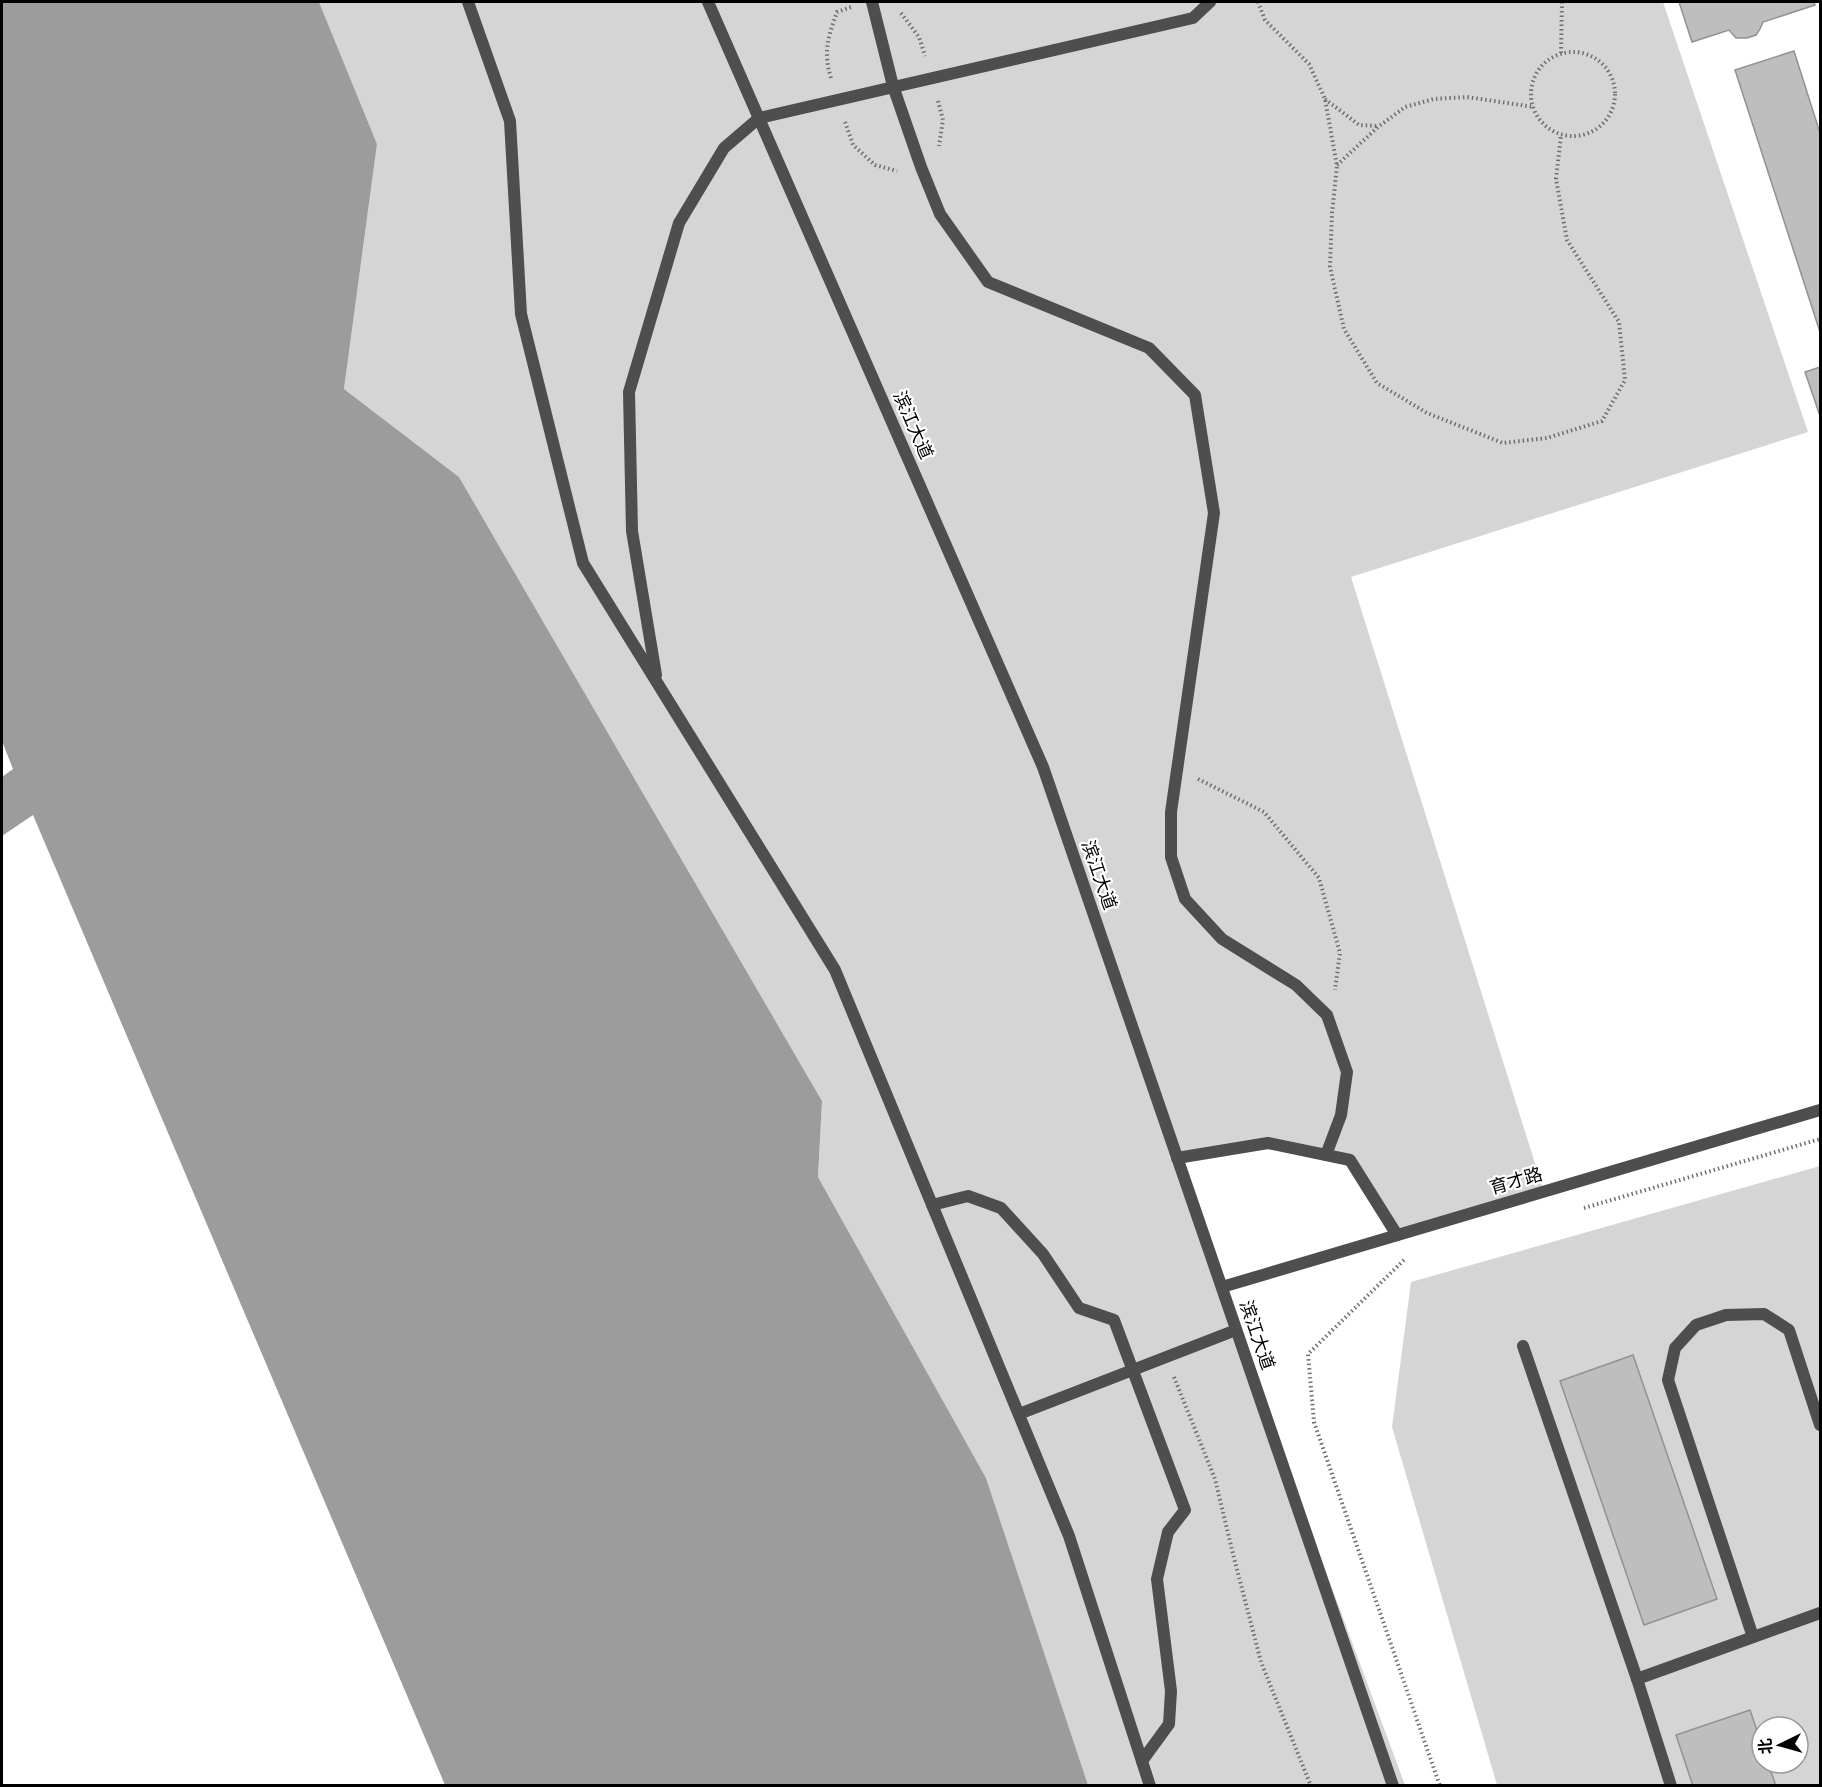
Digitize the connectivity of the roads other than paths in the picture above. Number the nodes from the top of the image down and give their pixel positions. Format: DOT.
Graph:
graph roads {
  1 [pos="468,2"];
  2 [pos="708,2"];
  3 [pos="872,2"];
  4 [pos="1210,2"];
  5 [pos="893,87"];
  6 [pos="759,118"];
  7 [pos="657,682"];
  8 [pos="1821,1110"];
  9 [pos="1326,1155"];
  10 [pos="1177,1158"];
  11 [pos="932,1205"];
  12 [pos="1397,1235"];
  13 [pos="1222,1287"];
  14 [pos="1236,1330"];
  15 [pos="1523,1346"];
  16 [pos="1133,1370"];
  17 [pos="1019,1414"];
  18 [pos="1821,1425"];
  19 [pos="1821,1613"];
  20 [pos="1753,1637"];
  21 [pos="1637,1679"];
  22 [pos="1142,1761"];
  23 [pos="1150,1785"];
  24 [pos="1393,1785"];
  25 [pos="1671,1785"];
  1 -- 7 [label="street"];
  2 -- 6 [label="street, 滨江大道"];
  3 -- 5 [label="street"];
  4 -- 5 [label="street"];
  5 -- 6 [label="street"];
  5 -- 9 [label="street"];
  6 -- 7 [label="street"];
  6 -- 10 [label="street, 滨江大道"];
  7 -- 11 [label="street"];
  8 -- 12 [label="street, 育才路"];
  9 -- 10 [label="street"];
  9 -- 12 [label="street"];
  10 -- 13 [label="street, 滨江大道"];
  11 -- 16 [label="street"];
  11 -- 17 [label="street"];
  12 -- 13 [label="street, 育才路"];
  13 -- 14 [label="street, 滨江大道"];
  14 -- 16 [label="street"];
  14 -- 24 [label="street, 滨江大道"];
  15 -- 21 [label="street"];
  16 -- 17 [label="street"];
  16 -- 22 [label="street"];
  17 -- 22 [label="street"];
  18 -- 20 [label="street"];
  19 -- 20 [label="street"];
  20 -- 21 [label="street"];
  21 -- 25 [label="street"];
  22 -- 23 [label="street"];
}
